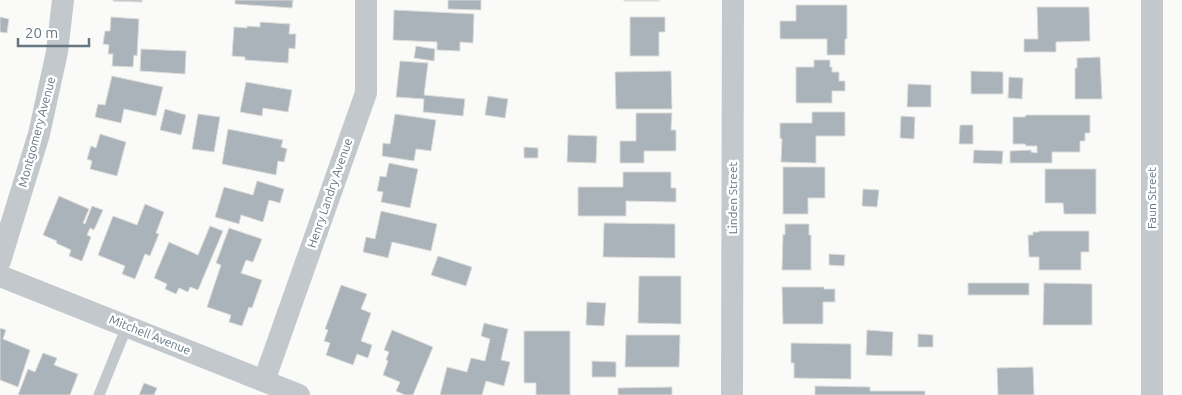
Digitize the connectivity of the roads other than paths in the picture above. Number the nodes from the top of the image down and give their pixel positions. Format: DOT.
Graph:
graph roads {
  1 [pos="63,0"];
  2 [pos="366,0"];
  3 [pos="734,0"];
  4 [pos="1152,0"];
  5 [pos="0,261"];
  6 [pos="0,276"];
  7 [pos="127,326"];
  8 [pos="264,381"];
  9 [pos="99,395"];
  10 [pos="299,395"];
  11 [pos="732,395"];
  12 [pos="1152,395"];
  1 -- 5 [label="street, Montgomery Avenue"];
  2 -- 8 [label="street, Henry Landry Avenue"];
  3 -- 11 [label="street, Linden Street"];
  4 -- 12 [label="street, Faun Street"];
  6 -- 7 [label="street, Mitchell Avenue"];
  7 -- 8 [label="street, Mitchell Avenue"];
  7 -- 9 [label="lane"];
  8 -- 10 [label="street, Mitchell Avenue"];
}
